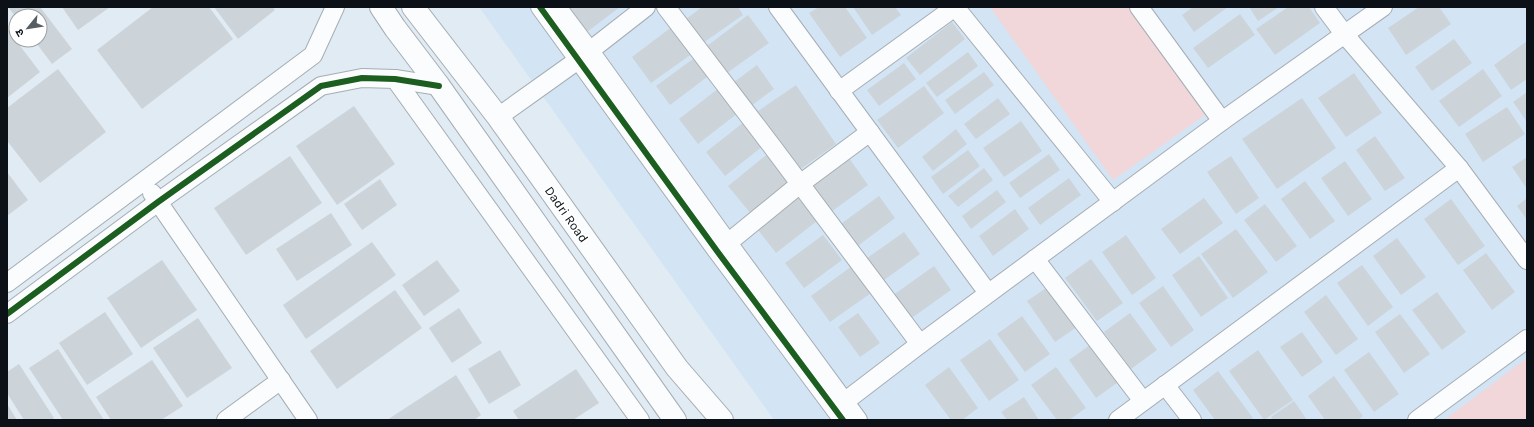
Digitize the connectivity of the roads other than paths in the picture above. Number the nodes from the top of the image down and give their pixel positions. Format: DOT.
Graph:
graph roads {
  1 [pos="335,7"];
  2 [pos="381,7"];
  3 [pos="413,7"];
  4 [pos="540,7"];
  5 [pos="557,7"];
  6 [pos="646,7"];
  7 [pos="666,7"];
  8 [pos="778,7"];
  9 [pos="955,7"];
  10 [pos="1139,7"];
  11 [pos="1324,7"];
  12 [pos="1383,7"];
  13 [pos="1345,35"];
  14 [pos="584,55"];
  15 [pos="395,79"];
  16 [pos="439,86"];
  17 [pos="839,90"];
  18 [pos="498,117"];
  19 [pos="1222,121"];
  20 [pos="870,132"];
  21 [pos="1459,168"];
  22 [pos="143,181"];
  23 [pos="800,184"];
  24 [pos="158,202"];
  25 [pos="1113,202"];
  26 [pos="722,247"];
  27 [pos="1035,259"];
  28 [pos="1527,260"];
  29 [pos="7,283"];
  30 [pos="988,294"];
  31 [pos="7,314"];
  32 [pos="1527,338"];
  33 [pos="920,344"];
  34 [pos="281,380"];
  35 [pos="1165,385"];
  36 [pos="1143,401"];
  37 [pos="841,410"];
  38 [pos="226,420"];
  39 [pos="308,420"];
  40 [pos="640,420"];
  41 [pos="675,420"];
  42 [pos="722,420"];
  43 [pos="858,420"];
  44 [pos="1118,420"];
  45 [pos="1192,420"];
  46 [pos="1417,420"];
  1 -- 22 [label="street"];
  2 -- 16 [label="main road"];
  3 -- 18 [label="main road, Dadri Road"];
  4 -- 14 [label="street"];
  5 -- 14 [label="street"];
  6 -- 14 [label="street"];
  7 -- 23 [label="street"];
  8 -- 17 [label="street"];
  9 -- 17 [label="street"];
  9 -- 25 [label="street"];
  10 -- 19 [label="street"];
  11 -- 13 [label="street"];
  12 -- 13 [label="street"];
  13 -- 19 [label="street"];
  13 -- 21 [label="street"];
  14 -- 18 [label="street"];
  14 -- 26 [label="street"];
  15 -- 16 [label="street"];
  15 -- 24 [label="street"];
  15 -- 40 [label="street"];
  16 -- 41 [label="main road"];
  17 -- 20 [label="street"];
  18 -- 42 [label="main road, Dadri Road"];
  19 -- 25 [label="street"];
  20 -- 23 [label="street"];
  20 -- 30 [label="street"];
  21 -- 28 [label="street"];
  21 -- 35 [label="street"];
  22 -- 24 [label="street"];
  22 -- 29 [label="street"];
  23 -- 26 [label="street"];
  23 -- 33 [label="street"];
  24 -- 31 [label="street"];
  24 -- 34 [label="street"];
  25 -- 27 [label="street"];
  26 -- 37 [label="street"];
  27 -- 30 [label="street"];
  27 -- 36 [label="street"];
  30 -- 33 [label="street"];
  32 -- 46 [label="street"];
  33 -- 37 [label="street"];
  34 -- 38 [label="street"];
  34 -- 39 [label="street"];
  35 -- 36 [label="street"];
  35 -- 45 [label="street"];
  36 -- 44 [label="street"];
  37 -- 43 [label="street"];
}
